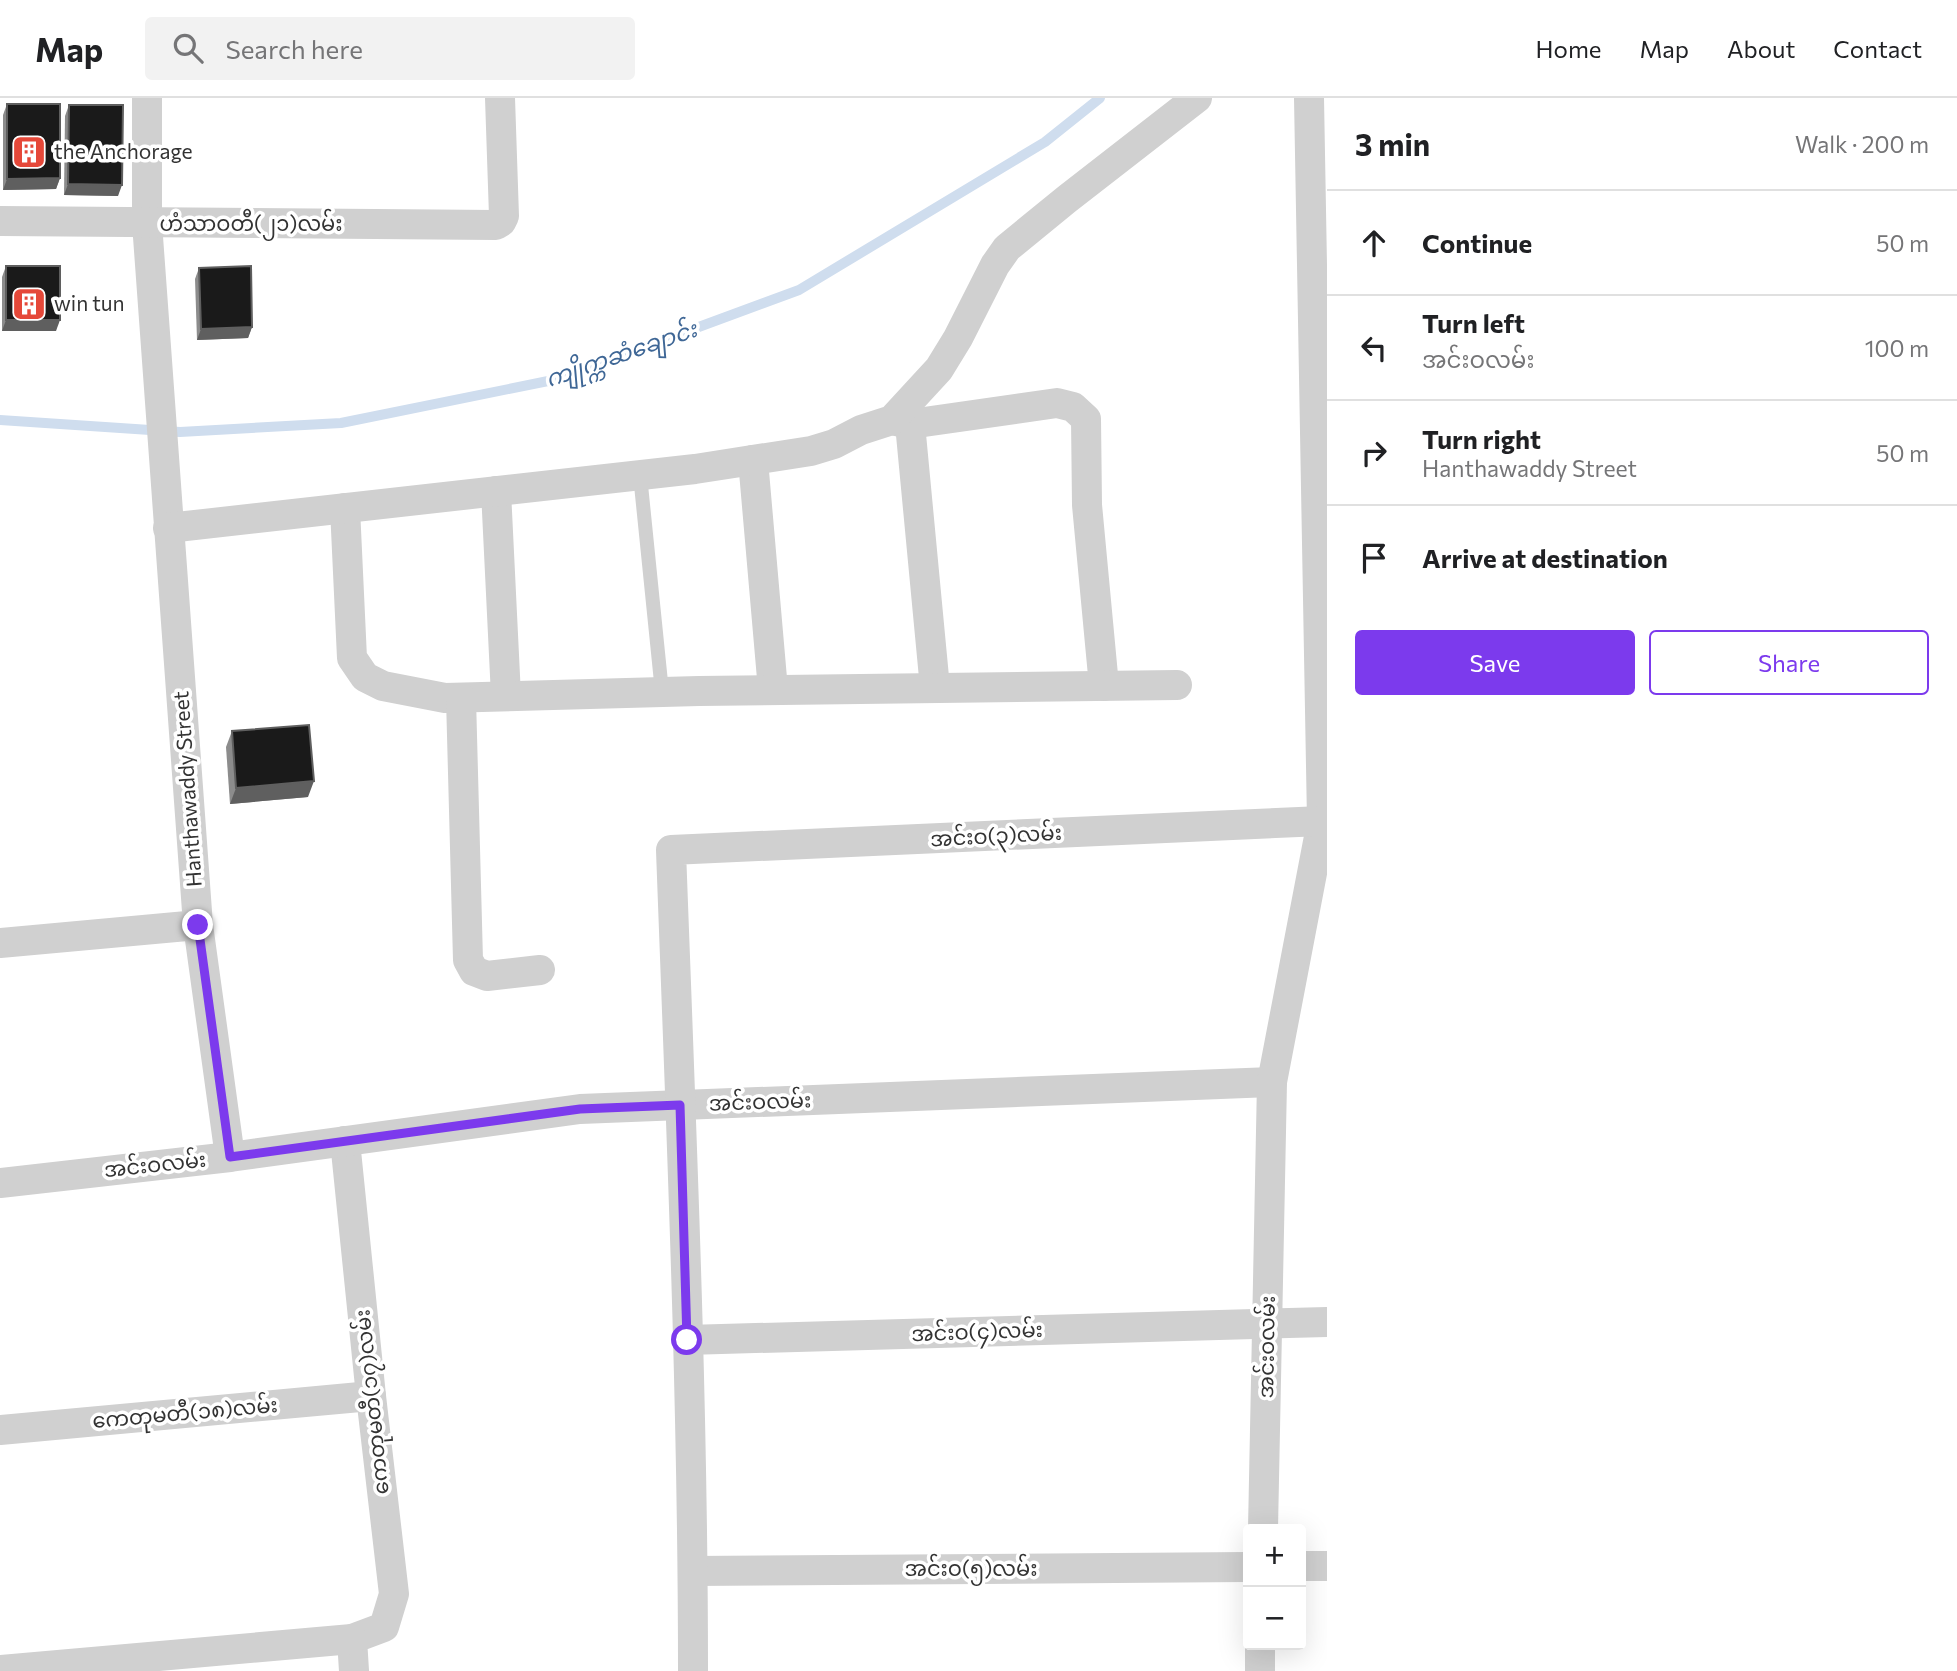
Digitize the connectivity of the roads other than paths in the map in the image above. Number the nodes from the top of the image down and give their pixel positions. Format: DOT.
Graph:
graph roads {
  1 [pos="148,98"];
  2 [pos="500,98"];
  3 [pos="1197,98"];
  4 [pos="1309,98"];
  5 [pos="0,221"];
  6 [pos="147,223"];
  7 [pos="901,422"];
  8 [pos="753,460"];
  9 [pos="640,475"];
  10 [pos="496,491"];
  11 [pos="345,508"];
  12 [pos="168,528"];
  13 [pos="1323,579"];
  14 [pos="1177,685"];
  15 [pos="1104,686"];
  16 [pos="936,688"];
  17 [pos="773,690"];
  18 [pos="662,692"];
  19 [pos="506,696"];
  20 [pos="461,698"];
  21 [pos="1322,821"];
  22 [pos="198,925"];
  23 [pos="0,943"];
  24 [pos="540,970"];
  25 [pos="1272,1082"];
  26 [pos="680,1105"];
  27 [pos="345,1141"];
  28 [pos="230,1157"];
  29 [pos="0,1183"];
  30 [pos="1327,1322"];
  31 [pos="1268,1323"];
  32 [pos="687,1340"];
  33 [pos="371,1396"];
  34 [pos="0,1430"];
  35 [pos="1263,1524"];
  36 [pos="1306,1566"];
  37 [pos="1327,1566"];
  38 [pos="1243,1567"];
  39 [pos="693,1571"];
  40 [pos="352,1639"];
  41 [pos="1260,1650"];
  42 [pos="0,1670"];
  43 [pos="354,1671"];
  44 [pos="693,1671"];
  45 [pos="1260,1671"];
  1 -- 6 [label="street"];
  2 -- 6 [label="street, ဟံသာဝတီ(၂၁)လမ်း"];
  3 -- 7 [label="street"];
  4 -- 13 [label="street, အင်းဝလမ်း"];
  5 -- 6 [label="street, ဟံသာဝတီ(၂၁)လမ်း"];
  6 -- 12 [label="street, Hanthawaddy Street"];
  7 -- 8 [label="street"];
  7 -- 15 [label="street"];
  7 -- 16 [label="street"];
  8 -- 9 [label="street"];
  8 -- 17 [label="street"];
  9 -- 10 [label="street"];
  9 -- 18 [label="lane"];
  10 -- 11 [label="street"];
  10 -- 19 [label="street"];
  11 -- 12 [label="street"];
  11 -- 20 [label="street"];
  12 -- 22 [label="street, Hanthawaddy Street"];
  13 -- 21 [label="street, အင်းဝလမ်း"];
  14 -- 15 [label="street"];
  15 -- 16 [label="street"];
  16 -- 17 [label="street"];
  17 -- 18 [label="street"];
  18 -- 19 [label="street"];
  19 -- 20 [label="street"];
  20 -- 24 [label="street"];
  21 -- 25 [label="street, အင်းဝလမ်း"];
  21 -- 26 [label="street, အင်းဝ(၃)လမ်း"];
  22 -- 23 [label="street"];
  22 -- 28 [label="street, Hanthawaddy Street"];
  25 -- 26 [label="street, အင်းဝလမ်း"];
  25 -- 31 [label="street, အင်းဝလမ်း"];
  26 -- 27 [label="street, အင်းဝလမ်း"];
  26 -- 32 [label="street"];
  27 -- 28 [label="street, အင်းဝလမ်း"];
  27 -- 33 [label="street, ကေတုမတီ(၁၇)လမ်း"];
  28 -- 29 [label="street, အင်းဝလမ်း"];
  30 -- 31 [label="street, အင်းဝ(၄)လမ်း"];
  31 -- 32 [label="street, အင်းဝ(၄)လမ်း"];
  31 -- 35 [label="street, အင်းဝလမ်း"];
  32 -- 39 [label="street"];
  33 -- 34 [label="street, ကေတုမတီ(၁၈)လမ်း"];
  33 -- 40 [label="street, ကေတုမတီ(၁၇)လမ်း"];
  36 -- 37 [label="street"];
  38 -- 39 [label="street, အင်းဝ(၅)လမ်း"];
  39 -- 44 [label="street"];
  40 -- 42 [label="street, ကေတုမတီ(၁၇)လမ်း"];
  40 -- 43 [label="street"];
  41 -- 45 [label="street"];
}
